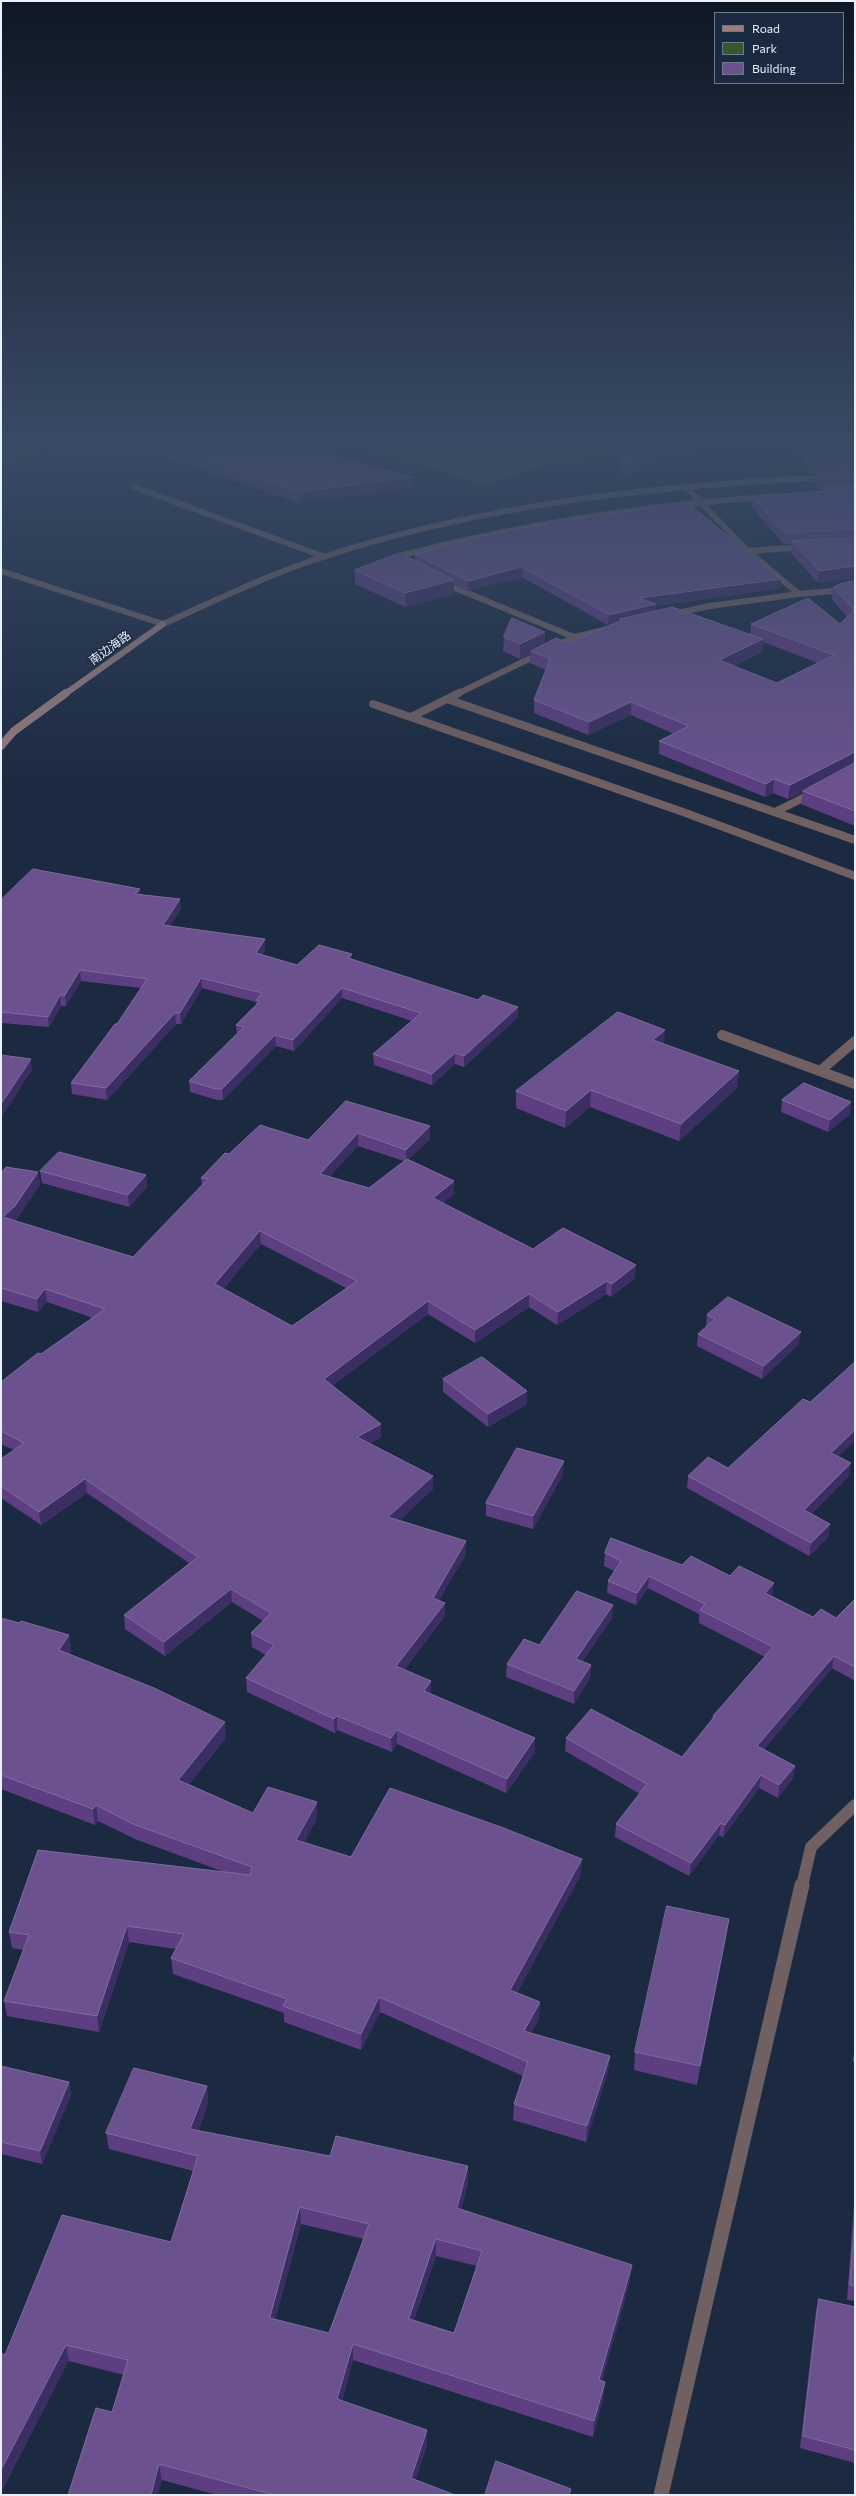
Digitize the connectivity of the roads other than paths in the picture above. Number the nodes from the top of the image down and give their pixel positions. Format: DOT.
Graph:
graph roads {
  1 [pos="315,560"];
  2 [pos="401,560"];
  3 [pos="759,560"];
  4 [pos="409,567"];
  5 [pos="1,570"];
  6 [pos="438,580"];
  7 [pos="855,590"];
  8 [pos="799,594"];
  9 [pos="665,616"];
  10 [pos="162,624"];
  11 [pos="612,628"];
  12 [pos="574,637"];
  13 [pos="447,699"];
  14 [pos="373,704"];
  15 [pos="411,717"];
  16 [pos="1,746"];
  17 [pos="822,788"];
  18 [pos="776,812"];
  19 [pos="855,840"];
  20 [pos="855,876"];
  21 [pos="722,1035"];
  22 [pos="855,1041"];
  23 [pos="820,1071"];
  24 [pos="855,1084"];
  25 [pos="855,1805"];
  26 [pos="661,2495"];
  1 -- 10 [label="street, 南边海路"];
  2 -- 4 [label="street"];
  3 -- 8 [label="street"];
  5 -- 10 [label="street"];
  6 -- 12 [label="street"];
  7 -- 8 [label="street"];
  8 -- 9 [label="street"];
  10 -- 16 [label="main road, 南边海路"];
  11 -- 12 [label="street"];
  12 -- 13 [label="street"];
  13 -- 15 [label="street"];
  13 -- 18 [label="street"];
  14 -- 15 [label="street"];
  15 -- 20 [label="street"];
  17 -- 18 [label="street"];
  18 -- 19 [label="street"];
  21 -- 23 [label="street"];
  22 -- 23 [label="street"];
  23 -- 24 [label="street"];
  25 -- 26 [label="street"];
}
